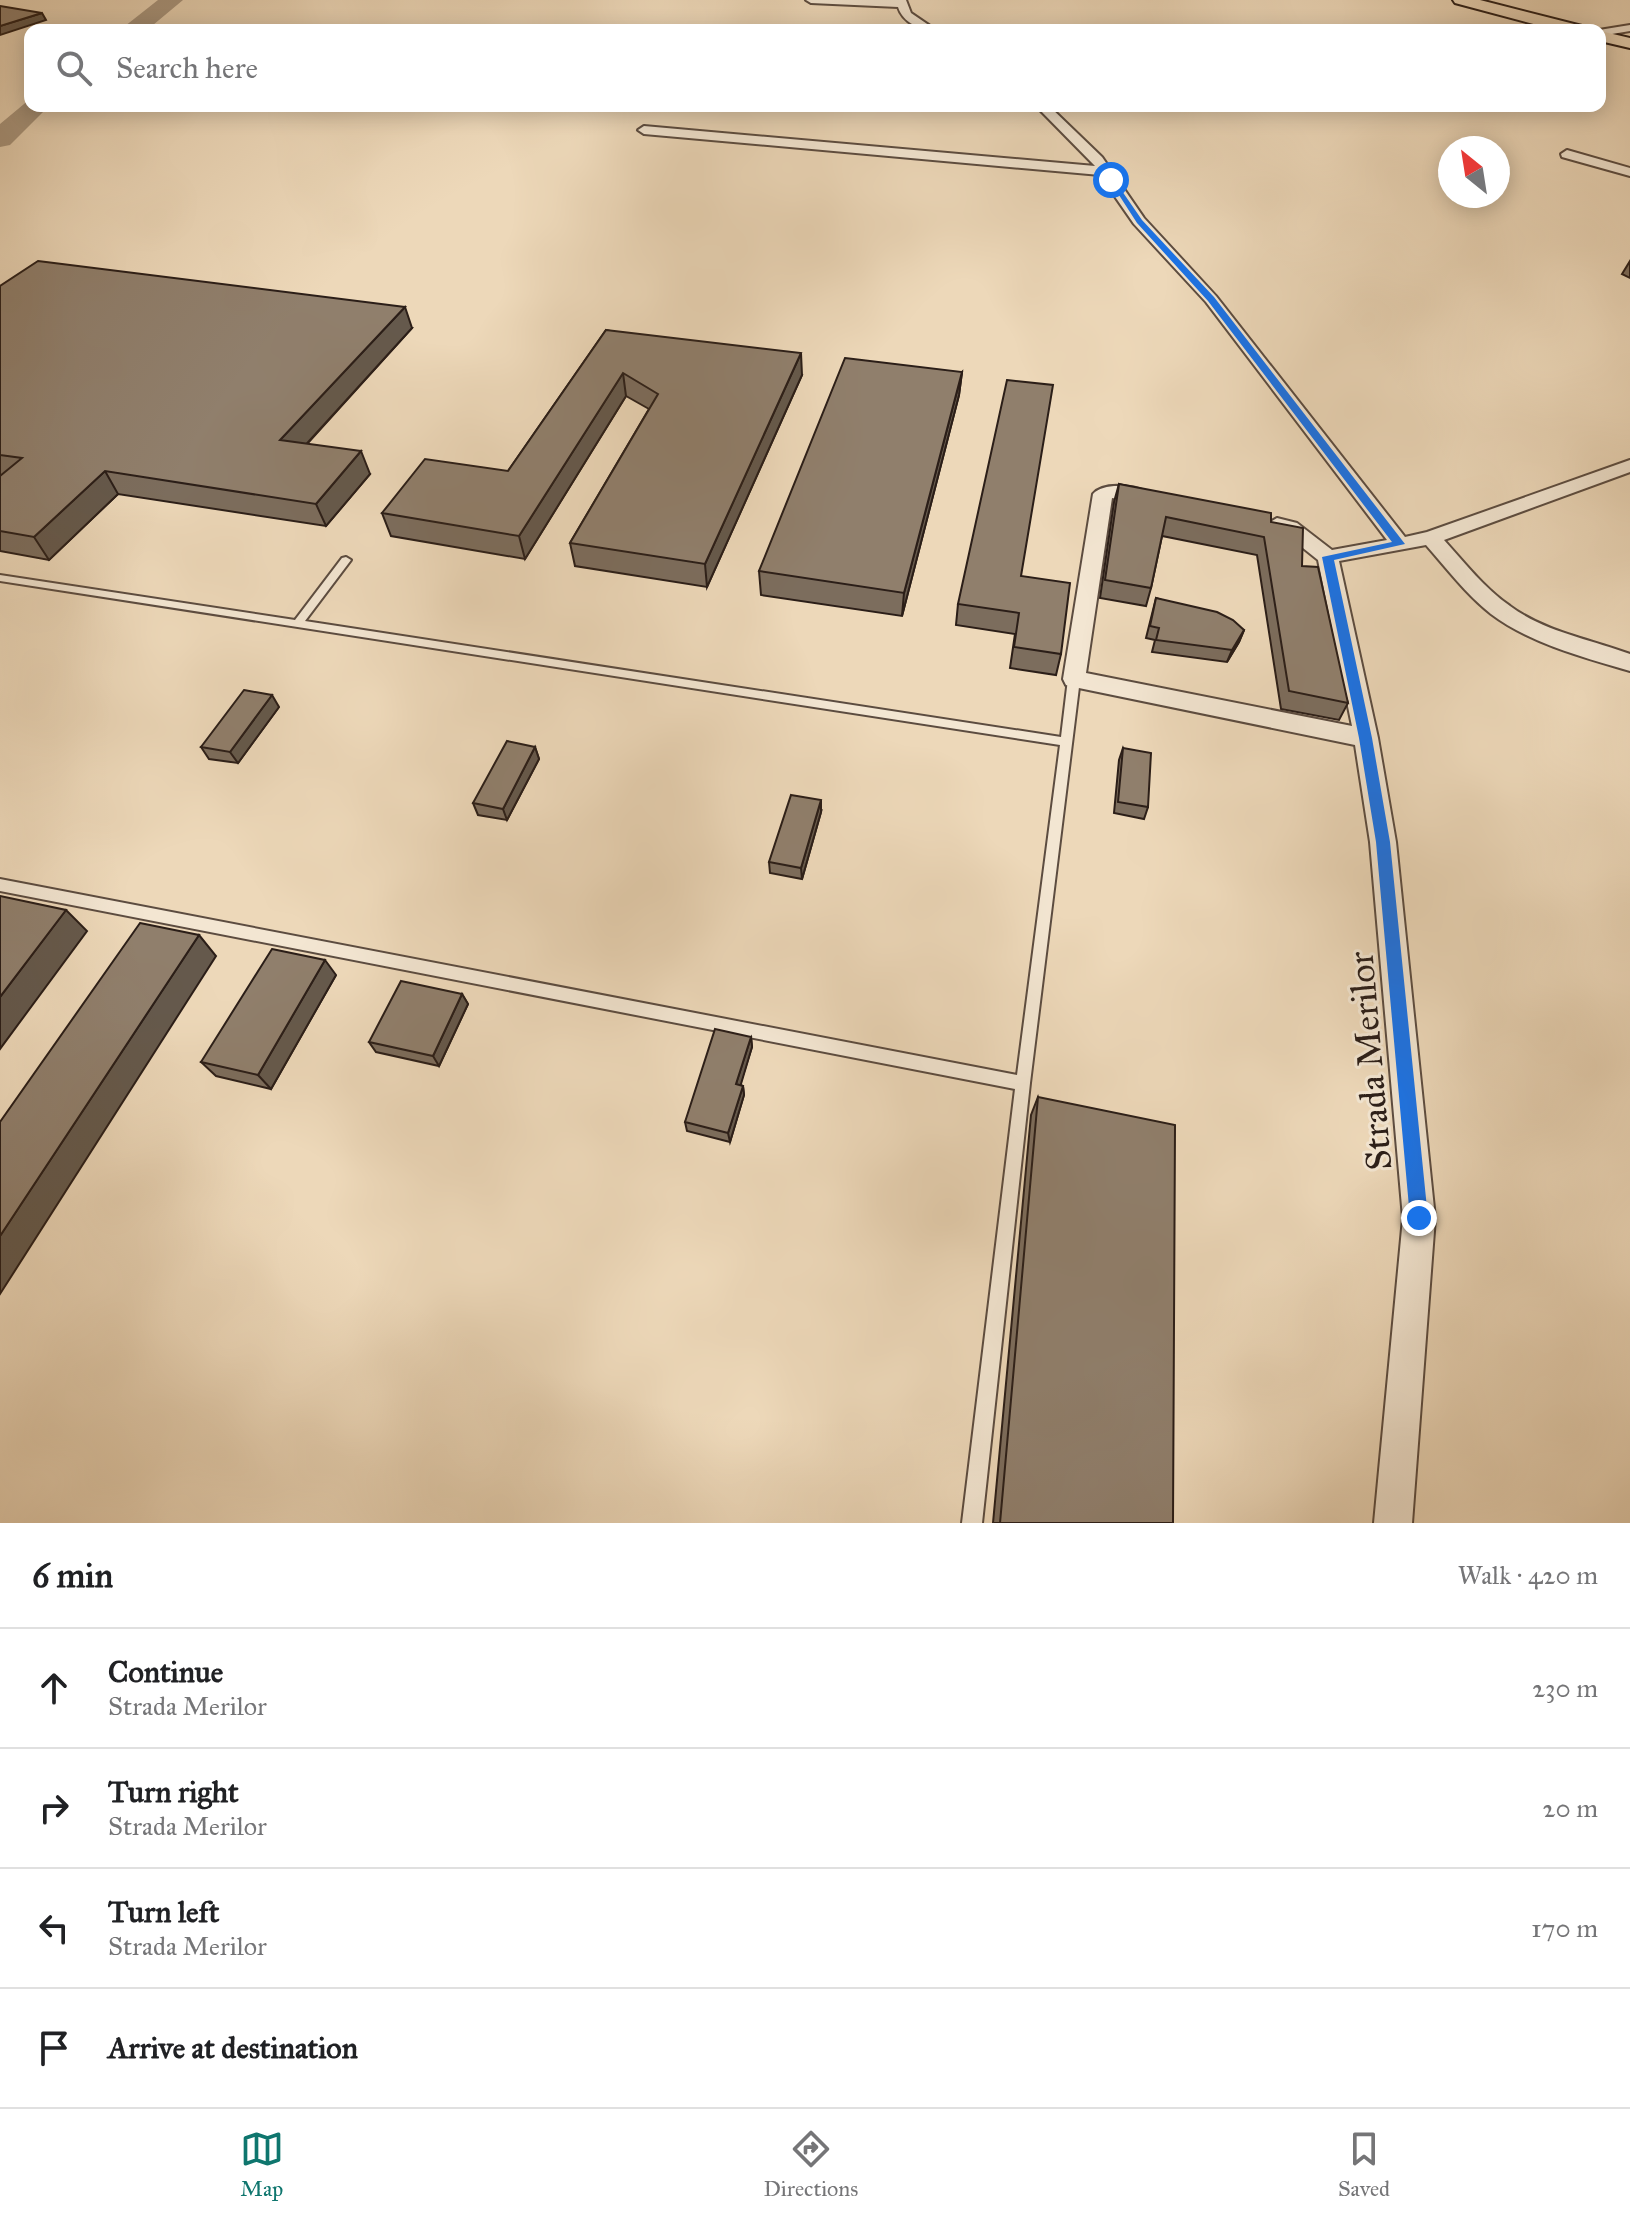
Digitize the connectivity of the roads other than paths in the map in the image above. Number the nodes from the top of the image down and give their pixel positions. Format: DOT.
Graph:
graph roads {
  1 [pos="811,0"];
  2 [pos="1461,0"];
  3 [pos="900,2"];
  4 [pos="921,24"];
  5 [pos="1553,24"];
  6 [pos="1630,28"];
  7 [pos="1606,36"];
  8 [pos="1606,38"];
  9 [pos="1630,43"];
  10 [pos="1048,112"];
  11 [pos="644,130"];
  12 [pos="1567,154"];
  13 [pos="1105,171"];
  14 [pos="1630,172"];
  15 [pos="1630,466"];
  16 [pos="1169,502"];
  17 [pos="1259,520"];
  18 [pos="1431,538"];
  19 [pos="1400,544"];
  20 [pos="1328,557"];
  21 [pos="346,560"];
  22 [pos="0,578"];
  23 [pos="297,624"];
  24 [pos="1630,663"];
  25 [pos="1074,679"];
  26 [pos="1366,738"];
  27 [pos="1066,742"];
  28 [pos="0,885"];
  29 [pos="1023,1083"];
  30 [pos="972,1523"];
  31 [pos="1393,1523"];
  1 -- 3 [label="street"];
  2 -- 5 [label="highway"];
  3 -- 4 [label="street"];
  6 -- 7 [label="street"];
  8 -- 9 [label="highway"];
  10 -- 13 [label="street"];
  11 -- 13 [label="street"];
  12 -- 14 [label="street"];
  13 -- 19 [label="street"];
  15 -- 18 [label="street"];
  16 -- 25 [label="street"];
  17 -- 20 [label="street"];
  18 -- 19 [label="street"];
  18 -- 24 [label="street"];
  19 -- 20 [label="street"];
  20 -- 26 [label="street, Strada Merilor"];
  21 -- 23 [label="lane"];
  22 -- 23 [label="lane"];
  23 -- 27 [label="lane"];
  25 -- 26 [label="street"];
  25 -- 27 [label="lane"];
  26 -- 31 [label="street, Strada Merilor"];
  27 -- 29 [label="lane"];
  28 -- 29 [label="lane"];
  29 -- 30 [label="lane"];
}
